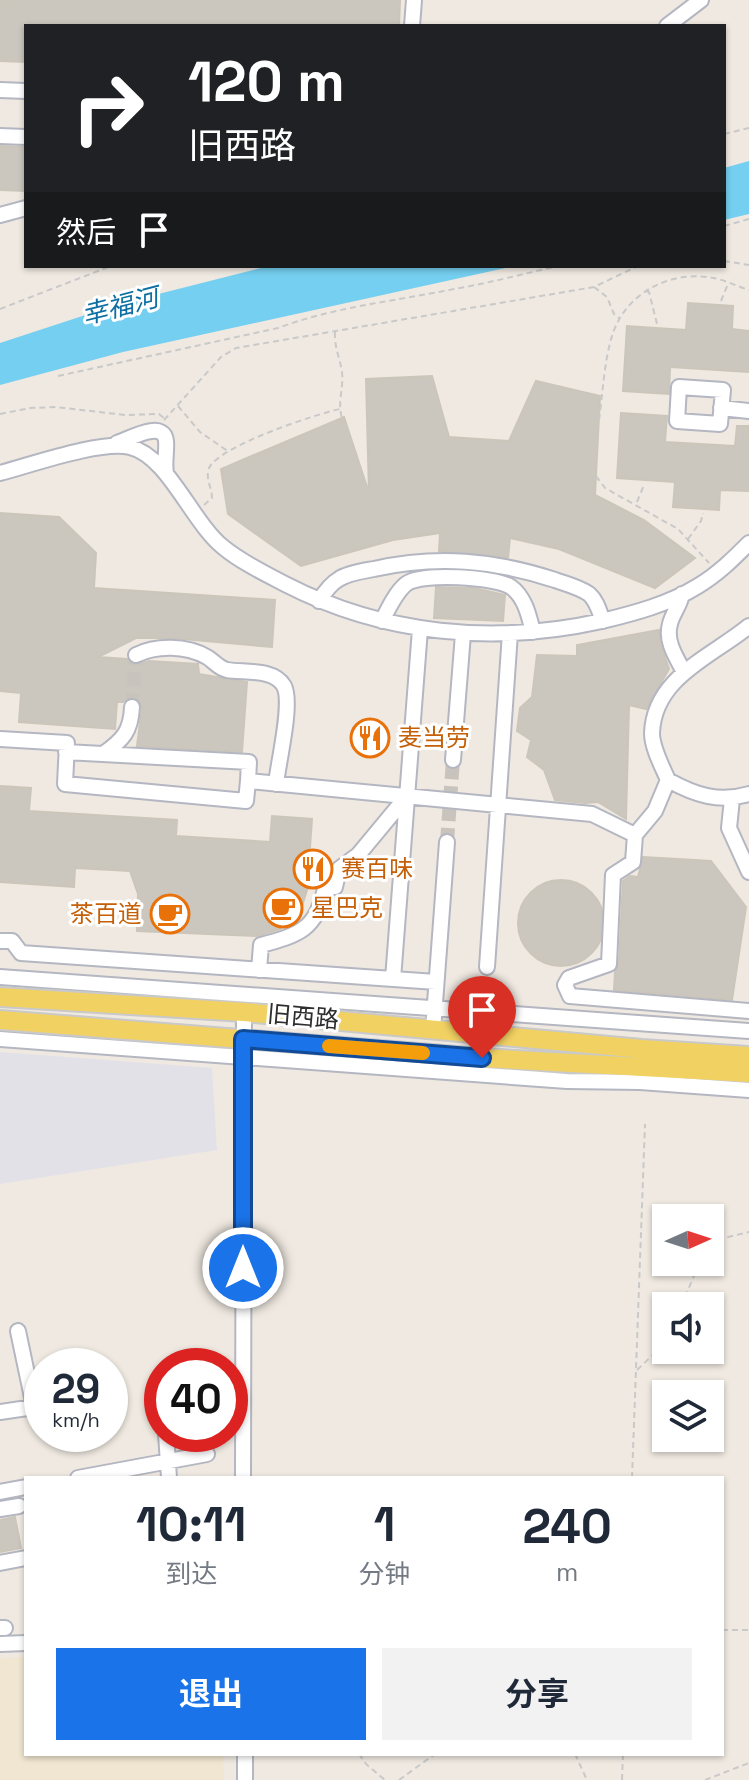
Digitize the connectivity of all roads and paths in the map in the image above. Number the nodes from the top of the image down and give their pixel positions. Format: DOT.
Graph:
graph roads {
  1 [pos="414,0"];
  2 [pos="701,0"];
  3 [pos="412,24"];
  4 [pos="670,24"];
  5 [pos="0,90"];
  6 [pos="24,91"];
  7 [pos="749,128"];
  8 [pos="726,134"];
  9 [pos="0,136"];
  10 [pos="24,137"];
  11 [pos="24,209"];
  12 [pos="0,215"];
  13 [pos="749,219"];
  14 [pos="726,225"];
  15 [pos="726,261"];
  16 [pos="749,265"];
  17 [pos="106,268"];
  18 [pos="549,268"];
  19 [pos="634,268"];
  20 [pos="728,283"];
  21 [pos="594,287"];
  22 [pos="645,290"];
  23 [pos="749,290"];
  24 [pos="721,301"];
  25 [pos="0,309"];
  26 [pos="620,318"];
  27 [pos="657,324"];
  28 [pos="335,331"];
  29 [pos="58,376"];
  30 [pos="178,405"];
  31 [pos="721,408"];
  32 [pos="340,409"];
  33 [pos="749,411"];
  34 [pos="0,414"];
  35 [pos="342,418"];
  36 [pos="599,420"];
  37 [pos="160,424"];
  38 [pos="107,447"];
  39 [pos="229,453"];
  40 [pos="0,473"];
  41 [pos="166,474"];
  42 [pos="596,476"];
  43 [pos="644,485"];
  44 [pos="636,504"];
  45 [pos="193,513"];
  46 [pos="703,513"];
  47 [pos="688,539"];
  48 [pos="749,543"];
  49 [pos="717,574"];
  50 [pos="682,594"];
  51 [pos="319,601"];
  52 [pos="382,621"];
  53 [pos="603,621"];
  54 [pos="420,629"];
  55 [pos="747,631"];
  56 [pos="533,632"];
  57 [pos="510,633"];
  58 [pos="463,634"];
  59 [pos="136,655"];
  60 [pos="684,672"];
  61 [pos="132,707"];
  62 [pos="0,739"];
  63 [pos="66,752"];
  64 [pos="103,754"];
  65 [pos="453,760"];
  66 [pos="668,780"];
  67 [pos="248,781"];
  68 [pos="276,784"];
  69 [pos="749,794"];
  70 [pos="407,796"];
  71 [pos="732,799"];
  72 [pos="498,805"];
  73 [pos="635,835"];
  74 [pos="447,842"];
  75 [pos="749,872"];
  76 [pos="0,941"];
  77 [pos="487,967"];
  78 [pos="259,970"];
  79 [pos="0,977"];
  80 [pos="393,979"];
  81 [pos="436,982"];
  82 [pos="0,997"];
  83 [pos="435,1007"];
  84 [pos="749,1011"];
  85 [pos="244,1012"];
  86 [pos="0,1020"];
  87 [pos="433,1030"];
  88 [pos="749,1031"];
  89 [pos="0,1039"];
  90 [pos="243,1048"];
  91 [pos="749,1056"];
  92 [pos="749,1073"];
  93 [pos="749,1090"];
  94 [pos="645,1124"];
  95 [pos="749,1232"];
  96 [pos="724,1238"];
  97 [pos="18,1331"];
  98 [pos="652,1355"];
  99 [pos="636,1370"];
  100 [pos="0,1412"];
  101 [pos="167,1452"];
  102 [pos="207,1454"];
  103 [pos="167,1462"];
  104 [pos="89,1476"];
  105 [pos="169,1476"];
  106 [pos="243,1476"];
  107 [pos="632,1476"];
  108 [pos="24,1487"];
  109 [pos="0,1492"];
  110 [pos="19,1506"];
  111 [pos="0,1509"];
  112 [pos="24,1558"];
  113 [pos="0,1563"];
  114 [pos="724,1630"];
  115 [pos="749,1630"];
  116 [pos="24,1643"];
  117 [pos="0,1644"];
  118 [pos="245,1756"];
  119 [pos="360,1756"];
  120 [pos="432,1756"];
  121 [pos="576,1756"];
  122 [pos="623,1756"];
  123 [pos="749,1763"];
  124 [pos="245,1780"];
  125 [pos="385,1780"];
  126 [pos="399,1780"];
  127 [pos="587,1780"];
  128 [pos="622,1780"];
  129 [pos="705,1780"];
  1 -- 3 [label="street"];
  2 -- 4 [label="street"];
  5 -- 6 [label="street"];
  7 -- 8 [label="path"];
  9 -- 10 [label="street"];
  11 -- 12 [label="street"];
  13 -- 14 [label="path"];
  15 -- 16 [label="path"];
  17 -- 25 [label="path"];
  18 -- 29 [label="path"];
  19 -- 21 [label="path"];
  20 -- 22 [label="path"];
  20 -- 23 [label="path"];
  20 -- 24 [label="path"];
  21 -- 26 [label="path"];
  21 -- 28 [label="path"];
  22 -- 26 [label="path"];
  22 -- 27 [label="path"];
  26 -- 36 [label="path"];
  28 -- 30 [label="path"];
  28 -- 32 [label="path"];
  30 -- 37 [label="path"];
  30 -- 39 [label="path"];
  31 -- 33 [label="street"];
  32 -- 35 [label="path"];
  32 -- 39 [label="path"];
  34 -- 37 [label="path"];
  37 -- 38 [label="street"];
  37 -- 41 [label="street"];
  38 -- 40 [label="street"];
  38 -- 41 [label="street"];
  39 -- 45 [label="path"];
  41 -- 45 [label="street"];
  42 -- 44 [label="path"];
  43 -- 44 [label="path"];
  44 -- 47 [label="path"];
  45 -- 51 [label="street"];
  46 -- 47 [label="path"];
  47 -- 49 [label="path"];
  48 -- 49 [label="street"];
  49 -- 50 [label="street"];
  50 -- 53 [label="street"];
  50 -- 60 [label="street"];
  51 -- 52 [label="street"];
  51 -- 53 [label="street"];
  52 -- 54 [label="street"];
  52 -- 56 [label="street"];
  53 -- 56 [label="street"];
  54 -- 58 [label="street"];
  54 -- 70 [label="street"];
  55 -- 60 [label="street"];
  56 -- 57 [label="street"];
  57 -- 58 [label="street"];
  57 -- 72 [label="street"];
  58 -- 65 [label="street"];
  59 -- 68 [label="street"];
  60 -- 66 [label="street"];
  61 -- 64 [label="street"];
  62 -- 63 [label="street"];
  63 -- 64 [label="street"];
  63 -- 67 [label="street"];
  64 -- 67 [label="street"];
  66 -- 71 [label="street"];
  66 -- 73 [label="street"];
  67 -- 68 [label="street"];
  68 -- 70 [label="street"];
  69 -- 71 [label="street"];
  70 -- 72 [label="street"];
  70 -- 78 [label="street"];
  70 -- 80 [label="street"];
  71 -- 75 [label="street"];
  72 -- 73 [label="street"];
  72 -- 77 [label="street"];
  73 -- 84 [label="street"];
  74 -- 81 [label="street"];
  76 -- 78 [label="street"];
  78 -- 80 [label="street"];
  79 -- 83 [label="street"];
  80 -- 81 [label="street"];
  81 -- 83 [label="street"];
  82 -- 85 [label="main road, 旧西路"];
  83 -- 87 [label="street"];
  83 -- 88 [label="street"];
  85 -- 87 [label="main road, 旧西路"];
  85 -- 90 [label="street"];
  86 -- 90 [label="main road, 旧西路"];
  87 -- 91 [label="main road, 旧西路"];
  89 -- 90 [label="street"];
  90 -- 92 [label="main road, 旧西路"];
  90 -- 93 [label="street"];
  90 -- 106 [label="street"];
  94 -- 99 [label="path"];
  95 -- 96 [label="path"];
  97 -- 100 [label="street"];
  98 -- 99 [label="path"];
  99 -- 107 [label="path"];
  101 -- 103 [label="street"];
  102 -- 103 [label="street"];
  103 -- 104 [label="street"];
  103 -- 105 [label="street"];
  108 -- 109 [label="street"];
  110 -- 111 [label="street"];
  112 -- 113 [label="street"];
  114 -- 115 [label="path"];
  116 -- 117 [label="street"];
  118 -- 124 [label="street"];
  119 -- 125 [label="path"];
  120 -- 126 [label="path"];
  121 -- 127 [label="path"];
  122 -- 128 [label="path"];
  123 -- 129 [label="path"];
}
